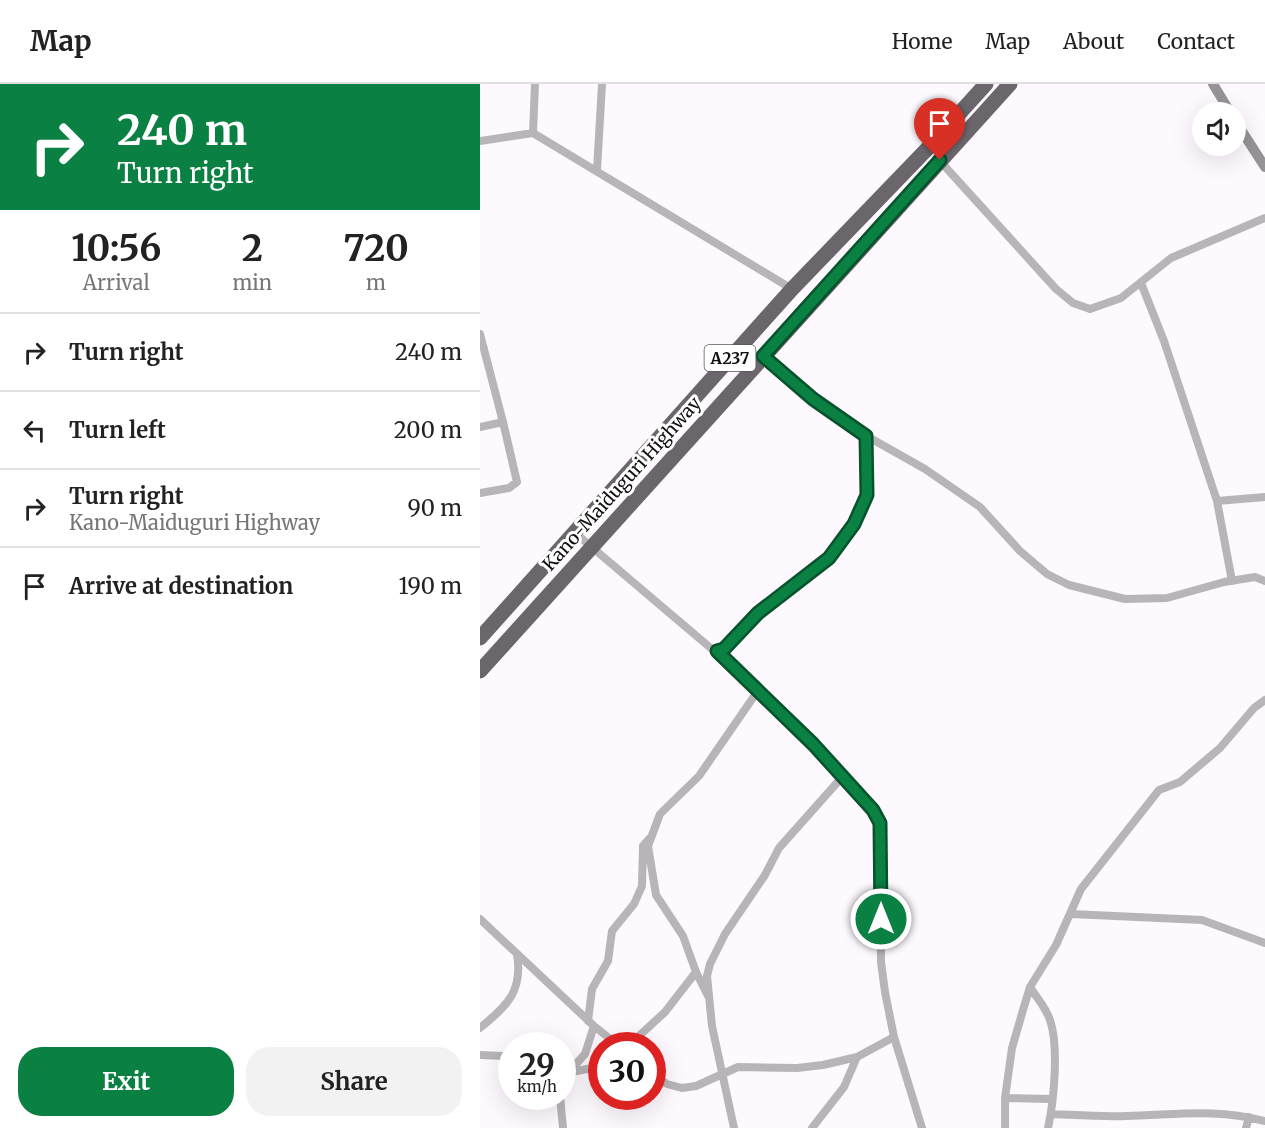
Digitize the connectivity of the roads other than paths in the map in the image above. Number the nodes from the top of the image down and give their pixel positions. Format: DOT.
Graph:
graph roads {
  1 [pos="535,84"];
  2 [pos="602,84"];
  3 [pos="986,84"];
  4 [pos="1010,84"];
  5 [pos="1213,84"];
  6 [pos="1224,102"];
  7 [pos="533,134"];
  8 [pos="1246,138"];
  9 [pos="480,141"];
  10 [pos="940,160"];
  11 [pos="1265,167"];
  12 [pos="597,170"];
  13 [pos="1265,218"];
  14 [pos="1141,283"];
  15 [pos="792,288"];
  16 [pos="480,334"];
  17 [pos="763,356"];
  18 [pos="503,423"];
  19 [pos="480,427"];
  20 [pos="866,436"];
  21 [pos="480,493"];
  22 [pos="1265,497"];
  23 [pos="1217,501"];
  24 [pos="574,532"];
  25 [pos="591,548"];
  26 [pos="1232,581"];
  27 [pos="1265,581"];
  28 [pos="480,638"];
  29 [pos="717,651"];
  30 [pos="480,670"];
  31 [pos="757,692"];
  32 [pos="1265,700"];
  33 [pos="843,776"];
  34 [pos="650,838"];
  35 [pos="1071,914"];
  36 [pos="480,919"];
  37 [pos="1265,943"];
  38 [pos="517,954"];
  39 [pos="696,972"];
  40 [pos="1030,987"];
  41 [pos="709,999"];
  42 [pos="591,1024"];
  43 [pos="480,1028"];
  44 [pos="601,1032"];
  45 [pos="643,1032"];
  46 [pos="894,1036"];
  47 [pos="480,1055"];
  48 [pos="498,1056"];
  49 [pos="857,1057"];
  50 [pos="576,1063"];
  51 [pos="723,1074"];
  52 [pos="666,1083"];
  53 [pos="1005,1098"];
  54 [pos="1051,1099"];
  55 [pos="562,1110"];
  56 [pos="1051,1114"];
  57 [pos="1249,1117"];
  58 [pos="1265,1121"];
  59 [pos="564,1128"];
  60 [pos="735,1128"];
  61 [pos="812,1128"];
  62 [pos="922,1128"];
  63 [pos="1005,1128"];
  64 [pos="1048,1128"];
  65 [pos="1246,1128"];
  1 -- 7 [label="street"];
  2 -- 12 [label="street"];
  3 -- 15 [label="highway, Kano-Maiduguri Highway / A237"];
  4 -- 10 [label="highway, Kano-Maiduguri Highway / A237"];
  5 -- 6 [label="street"];
  7 -- 9 [label="street"];
  7 -- 12 [label="street"];
  8 -- 11 [label="street"];
  10 -- 14 [label="street"];
  10 -- 17 [label="highway, Kano-Maiduguri Highway / A237"];
  12 -- 15 [label="street"];
  13 -- 14 [label="street"];
  14 -- 23 [label="street"];
  15 -- 24 [label="highway, Kano-Maiduguri Highway / A237"];
  16 -- 18 [label="street"];
  17 -- 20 [label="street"];
  17 -- 25 [label="highway, Kano-Maiduguri Highway / A237"];
  18 -- 19 [label="street"];
  18 -- 21 [label="street"];
  20 -- 26 [label="street"];
  20 -- 29 [label="street"];
  22 -- 23 [label="street"];
  23 -- 26 [label="street"];
  24 -- 25 [label="street"];
  24 -- 28 [label="highway, Kano-Maiduguri Highway / A237"];
  25 -- 29 [label="street"];
  25 -- 30 [label="highway, Kano-Maiduguri Highway / A237"];
  26 -- 27 [label="street"];
  29 -- 31 [label="street"];
  31 -- 33 [label="street"];
  31 -- 34 [label="street"];
  32 -- 35 [label="street"];
  33 -- 41 [label="street"];
  33 -- 46 [label="street"];
  34 -- 39 [label="street"];
  34 -- 42 [label="street"];
  35 -- 37 [label="street"];
  35 -- 40 [label="street"];
  36 -- 38 [label="street"];
  38 -- 42 [label="street"];
  38 -- 43 [label="street"];
  39 -- 41 [label="street"];
  39 -- 45 [label="street"];
  40 -- 53 [label="street"];
  40 -- 54 [label="street"];
  41 -- 51 [label="street"];
  42 -- 44 [label="street"];
  42 -- 50 [label="street"];
  46 -- 49 [label="street"];
  46 -- 62 [label="street"];
  47 -- 48 [label="street"];
  49 -- 51 [label="street"];
  49 -- 61 [label="street"];
  51 -- 52 [label="street"];
  51 -- 60 [label="street"];
  53 -- 54 [label="street"];
  53 -- 63 [label="street"];
  54 -- 56 [label="street"];
  55 -- 59 [label="street"];
  56 -- 57 [label="street"];
  56 -- 64 [label="street"];
  57 -- 58 [label="street"];
  57 -- 65 [label="street"];
}
